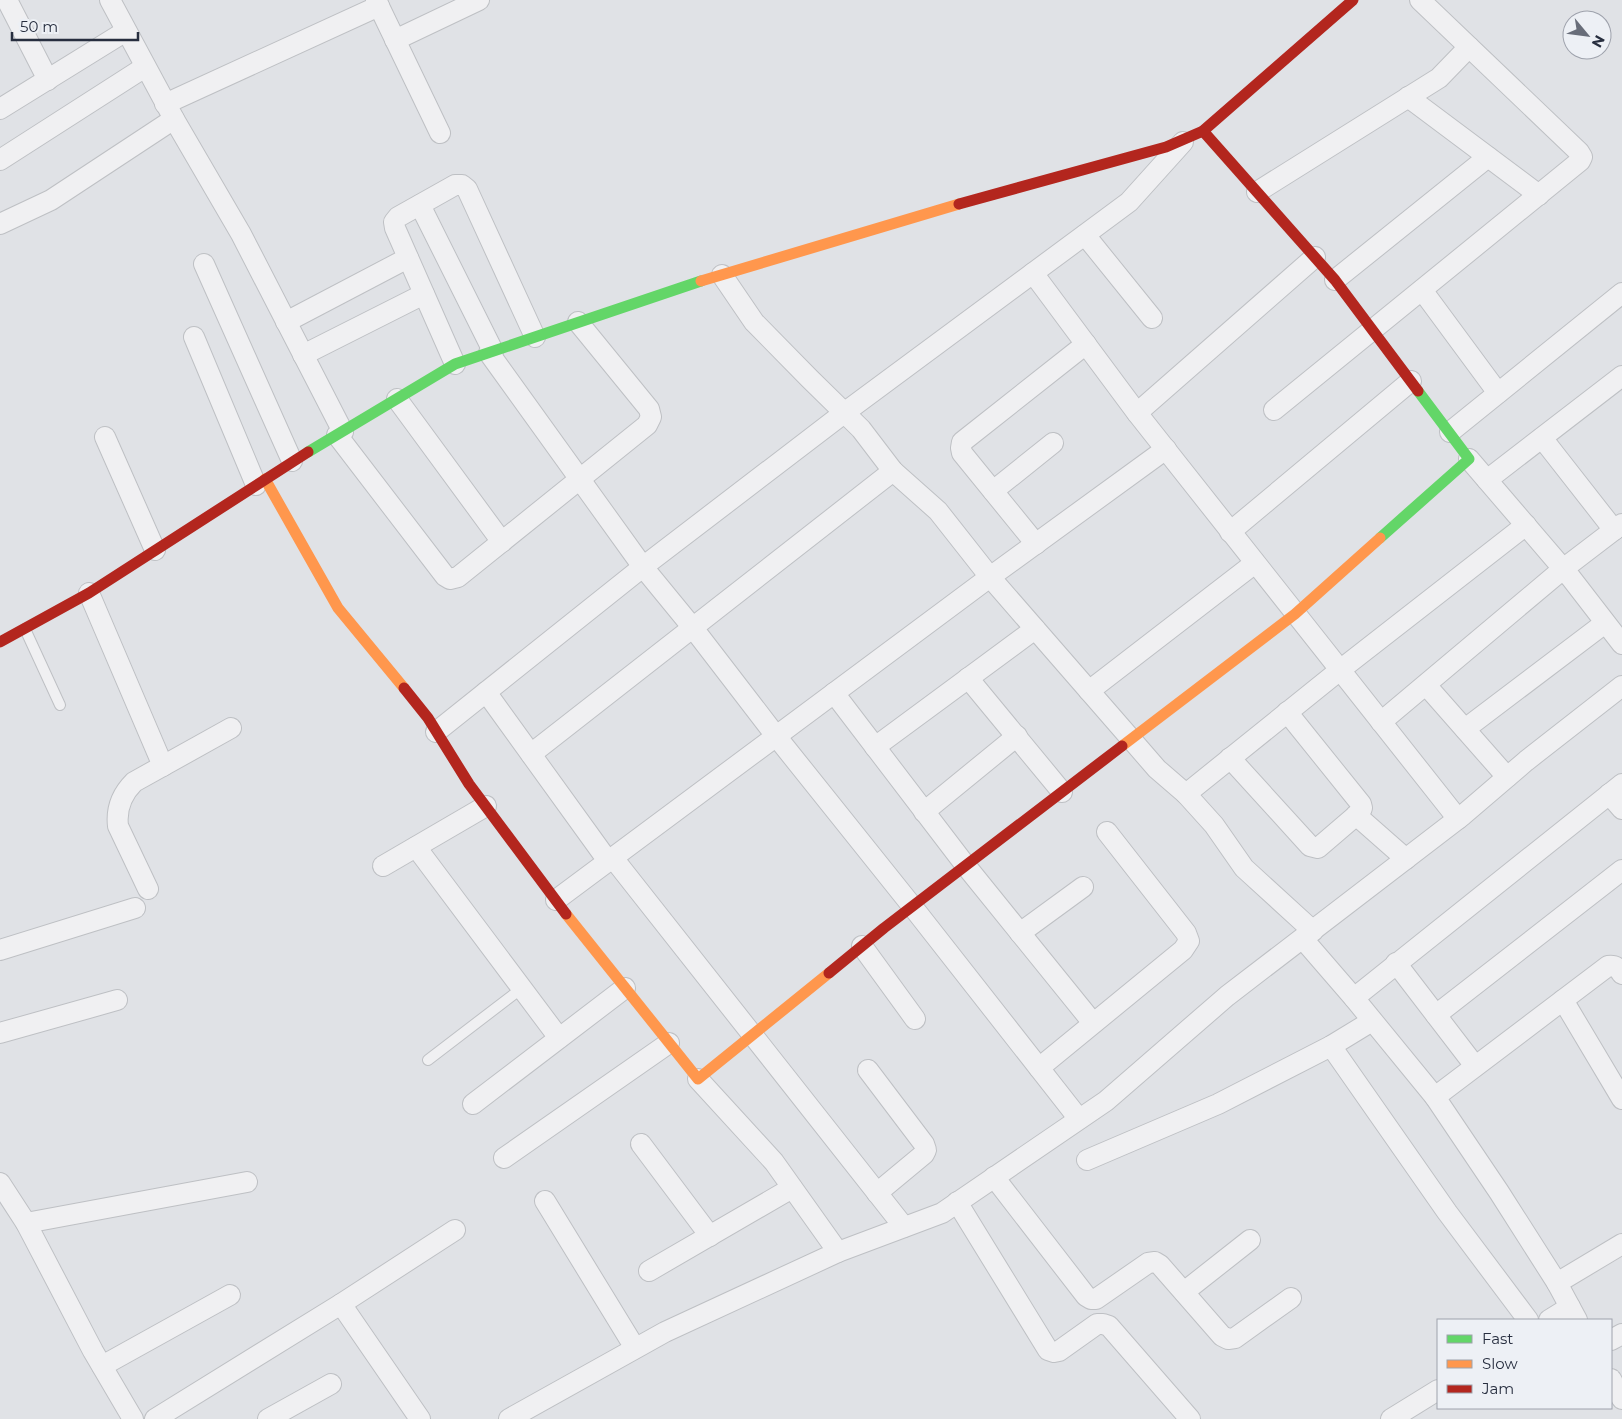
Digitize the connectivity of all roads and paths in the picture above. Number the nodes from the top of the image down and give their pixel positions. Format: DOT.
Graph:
graph roads {
  1 [pos="110,0"];
  2 [pos="477,0"];
  3 [pos="1353,0"];
  4 [pos="1420,0"];
  5 [pos="378,3"];
  6 [pos="6,7"];
  7 [pos="126,31"];
  8 [pos="395,40"];
  9 [pos="1470,47"];
  10 [pos="146,67"];
  11 [pos="48,80"];
  12 [pos="1408,97"];
  13 [pos="0,110"];
  14 [pos="175,121"];
  15 [pos="440,133"];
  16 [pos="1194,134"];
  17 [pos="1488,156"];
  18 [pos="0,160"];
  19 [pos="1257,192"];
  20 [pos="1539,195"];
  21 [pos="420,204"];
  22 [pos="0,224"];
  23 [pos="1085,235"];
  24 [pos="1315,257"];
  25 [pos="408,258"];
  26 [pos="204,264"];
  27 [pos="1033,273"];
  28 [pos="722,275"];
  29 [pos="1335,280"];
  30 [pos="1422,290"];
  31 [pos="1622,293"];
  32 [pos="424,294"];
  33 [pos="1152,318"];
  34 [pos="286,322"];
  35 [pos="578,322"];
  36 [pos="1373,330"];
  37 [pos="194,337"];
  38 [pos="535,337"];
  39 [pos="1086,344"];
  40 [pos="491,352"];
  41 [pos="303,355"];
  42 [pos="455,364"];
  43 [pos="1622,376"];
  44 [pos="1411,381"];
  45 [pos="1498,393"];
  46 [pos="397,399"];
  47 [pos="1274,410"];
  48 [pos="844,413"];
  49 [pos="1137,413"];
  50 [pos="1450,432"];
  51 [pos="340,433"];
  52 [pos="105,437"];
  53 [pos="1542,438"];
  54 [pos="1053,443"];
  55 [pos="1166,449"];
  56 [pos="1469,459"];
  57 [pos="292,461"];
  58 [pos="893,471"];
  59 [pos="580,479"];
  60 [pos="1487,480"];
  61 [pos="260,482"];
  62 [pos="993,491"];
  63 [pos="1526,525"];
  64 [pos="1230,532"];
  65 [pos="1617,534"];
  66 [pos="502,542"];
  67 [pos="1036,544"];
  68 [pos="155,550"];
  69 [pos="1255,563"];
  70 [pos="643,567"];
  71 [pos="1564,569"];
  72 [pos="990,577"];
  73 [pos="89,593"];
  74 [pos="1295,614"];
  75 [pos="1606,623"];
  76 [pos="25,628"];
  77 [pos="693,628"];
  78 [pos="1035,629"];
  79 [pos="0,642"];
  80 [pos="1622,644"];
  81 [pos="1340,670"];
  82 [pos="968,678"];
  83 [pos="1426,684"];
  84 [pos="1622,686"];
  85 [pos="1089,691"];
  86 [pos="486,692"];
  87 [pos="834,693"];
  88 [pos="60,705"];
  89 [pos="1287,712"];
  90 [pos="1381,722"];
  91 [pos="231,728"];
  92 [pos="1465,729"];
  93 [pos="436,732"];
  94 [pos="776,736"];
  95 [pos="1017,736"];
  96 [pos="1131,739"];
  97 [pos="875,747"];
  98 [pos="531,754"];
  99 [pos="1230,758"];
  100 [pos="163,766"];
  101 [pos="1507,777"];
  102 [pos="1062,792"];
  103 [pos="1186,794"];
  104 [pos="1618,795"];
  105 [pos="486,806"];
  106 [pos="924,812"];
  107 [pos="1356,814"];
  108 [pos="1458,819"];
  109 [pos="1107,832"];
  110 [pos="416,847"];
  111 [pos="610,860"];
  112 [pos="1406,860"];
  113 [pos="383,866"];
  114 [pos="966,866"];
  115 [pos="1622,870"];
  116 [pos="1083,888"];
  117 [pos="148,889"];
  118 [pos="556,900"];
  119 [pos="912,906"];
  120 [pos="135,908"];
  121 [pos="1020,933"];
  122 [pos="1308,935"];
  123 [pos="862,946"];
  124 [pos="0,950"];
  125 [pos="1396,963"];
  126 [pos="1622,974"];
  127 [pos="522,988"];
  128 [pos="625,988"];
  129 [pos="1354,998"];
  130 [pos="117,1000"];
  131 [pos="1563,1000"];
  132 [pos="1436,1015"];
  133 [pos="916,1019"];
  134 [pos="1372,1021"];
  135 [pos="1093,1023"];
  136 [pos="0,1033"];
  137 [pos="753,1034"];
  138 [pos="559,1038"];
  139 [pos="669,1043"];
  140 [pos="1331,1046"];
  141 [pos="428,1060"];
  142 [pos="1475,1066"];
  143 [pos="1039,1068"];
  144 [pos="868,1070"];
  145 [pos="698,1079"];
  146 [pos="1435,1097"];
  147 [pos="1622,1099"];
  148 [pos="473,1104"];
  149 [pos="1079,1119"];
  150 [pos="641,1144"];
  151 [pos="504,1158"];
  152 [pos="1087,1160"];
  153 [pos="994,1177"];
  154 [pos="0,1182"];
  155 [pos="247,1182"];
  156 [pos="792,1188"];
  157 [pos="877,1192"];
  158 [pos="545,1201"];
  159 [pos="957,1202"];
  160 [pos="26,1223"];
  161 [pos="904,1227"];
  162 [pos="455,1230"];
  163 [pos="710,1236"];
  164 [pos="1250,1240"];
  165 [pos="1622,1244"];
  166 [pos="838,1252"];
  167 [pos="649,1271"];
  168 [pos="1557,1283"];
  169 [pos="1184,1292"];
  170 [pos="230,1295"];
  171 [pos="1291,1298"];
  172 [pos="341,1304"];
  173 [pos="1573,1314"];
  174 [pos="1527,1319"];
  175 [pos="1553,1319"];
  176 [pos="635,1348"];
  177 [pos="102,1366"];
  178 [pos="1612,1381"];
  179 [pos="331,1384"];
  180 [pos="1437,1391"];
  181 [pos="1622,1399"];
  182 [pos="534,1413"];
  183 [pos="133,1419"];
  184 [pos="155,1419"];
  185 [pos="268,1419"];
  186 [pos="420,1419"];
  187 [pos="509,1419"];
  188 [pos="1190,1419"];
  189 [pos="1391,1419"];
  1 -- 7 [label="street"];
  2 -- 8 [label="street"];
  3 -- 16 [label="street"];
  4 -- 9 [label="street"];
  5 -- 8 [label="street"];
  5 -- 14 [label="street"];
  6 -- 11 [label="street"];
  7 -- 10 [label="street"];
  7 -- 11 [label="street"];
  8 -- 15 [label="street"];
  9 -- 12 [label="street"];
  9 -- 20 [label="street"];
  10 -- 14 [label="street"];
  10 -- 18 [label="street"];
  11 -- 13 [label="street"];
  12 -- 17 [label="street"];
  12 -- 19 [label="street"];
  14 -- 22 [label="street"];
  14 -- 34 [label="street"];
  16 -- 19 [label="street"];
  16 -- 23 [label="street"];
  16 -- 28 [label="street"];
  17 -- 20 [label="street"];
  17 -- 29 [label="street"];
  19 -- 24 [label="street"];
  20 -- 30 [label="street"];
  21 -- 25 [label="street"];
  21 -- 38 [label="street"];
  21 -- 40 [label="street"];
  23 -- 27 [label="street"];
  23 -- 33 [label="street"];
  24 -- 29 [label="street"];
  24 -- 49 [label="street"];
  25 -- 32 [label="street"];
  25 -- 34 [label="street"];
  26 -- 57 [label="street"];
  27 -- 39 [label="street"];
  27 -- 48 [label="street"];
  28 -- 35 [label="street"];
  28 -- 48 [label="street"];
  29 -- 36 [label="street"];
  30 -- 36 [label="street"];
  30 -- 45 [label="street"];
  31 -- 45 [label="street"];
  32 -- 41 [label="street"];
  32 -- 42 [label="street"];
  34 -- 41 [label="street"];
  35 -- 38 [label="street"];
  35 -- 59 [label="street"];
  36 -- 44 [label="street"];
  36 -- 47 [label="street"];
  37 -- 61 [label="street"];
  38 -- 40 [label="street"];
  39 -- 49 [label="street"];
  39 -- 62 [label="street"];
  40 -- 42 [label="street"];
  40 -- 59 [label="street"];
  41 -- 51 [label="street"];
  42 -- 46 [label="street"];
  43 -- 53 [label="street"];
  44 -- 50 [label="street"];
  44 -- 64 [label="street"];
  45 -- 50 [label="street"];
  46 -- 51 [label="street"];
  46 -- 66 [label="street"];
  48 -- 58 [label="street"];
  48 -- 70 [label="street"];
  49 -- 55 [label="street"];
  50 -- 56 [label="street"];
  51 -- 57 [label="street"];
  51 -- 66 [label="street"];
  52 -- 68 [label="street"];
  53 -- 60 [label="street"];
  53 -- 65 [label="street"];
  54 -- 62 [label="street"];
  55 -- 64 [label="street"];
  55 -- 67 [label="street"];
  56 -- 60 [label="street"];
  56 -- 74 [label="street"];
  57 -- 61 [label="street"];
  58 -- 72 [label="street"];
  58 -- 77 [label="street"];
  59 -- 66 [label="street"];
  59 -- 70 [label="street"];
  60 -- 63 [label="street"];
  61 -- 68 [label="street"];
  61 -- 93 [label="street"];
  62 -- 67 [label="street"];
  63 -- 71 [label="street"];
  63 -- 81 [label="street"];
  64 -- 69 [label="street"];
  65 -- 71 [label="street"];
  67 -- 72 [label="street"];
  68 -- 73 [label="street"];
  69 -- 74 [label="street"];
  69 -- 85 [label="street"];
  70 -- 77 [label="street"];
  70 -- 86 [label="street"];
  71 -- 75 [label="street"];
  71 -- 83 [label="street"];
  72 -- 78 [label="street"];
  72 -- 87 [label="street"];
  73 -- 76 [label="street"];
  73 -- 100 [label="street"];
  74 -- 81 [label="street"];
  74 -- 96 [label="street"];
  75 -- 80 [label="street"];
  75 -- 92 [label="street"];
  76 -- 79 [label="street"];
  76 -- 88 [label="lane"];
  77 -- 94 [label="street"];
  77 -- 98 [label="street"];
  78 -- 82 [label="street"];
  78 -- 85 [label="street"];
  81 -- 89 [label="street"];
  81 -- 90 [label="street"];
  82 -- 95 [label="street"];
  82 -- 97 [label="street"];
  83 -- 90 [label="street"];
  83 -- 92 [label="street"];
  84 -- 101 [label="street"];
  85 -- 96 [label="street"];
  86 -- 93 [label="street"];
  86 -- 98 [label="street"];
  87 -- 94 [label="street"];
  87 -- 97 [label="street"];
  89 -- 99 [label="street"];
  89 -- 107 [label="street"];
  90 -- 108 [label="street"];
  91 -- 100 [label="street"];
  92 -- 101 [label="street"];
  93 -- 105 [label="street"];
  94 -- 111 [label="street"];
  94 -- 119 [label="street"];
  95 -- 102 [label="street"];
  95 -- 106 [label="street"];
  96 -- 102 [label="street"];
  96 -- 103 [label="street"];
  97 -- 106 [label="street"];
  98 -- 111 [label="street"];
  99 -- 103 [label="street"];
  99 -- 107 [label="street"];
  100 -- 117 [label="street"];
  101 -- 108 [label="street"];
  102 -- 114 [label="street"];
  103 -- 122 [label="street"];
  104 -- 125 [label="street"];
  105 -- 110 [label="street"];
  105 -- 118 [label="street"];
  106 -- 114 [label="street"];
  107 -- 112 [label="street"];
  108 -- 112 [label="street"];
  109 -- 135 [label="street"];
  110 -- 113 [label="street"];
  110 -- 127 [label="street"];
  111 -- 118 [label="street"];
  111 -- 137 [label="street"];
  112 -- 122 [label="street"];
  114 -- 119 [label="street"];
  114 -- 121 [label="street"];
  115 -- 132 [label="street"];
  116 -- 121 [label="street"];
  118 -- 128 [label="street"];
  119 -- 123 [label="street"];
  119 -- 143 [label="street"];
  120 -- 124 [label="street"];
  121 -- 135 [label="street"];
  122 -- 129 [label="street"];
  122 -- 149 [label="street"];
  123 -- 133 [label="street"];
  123 -- 137 [label="street"];
  125 -- 129 [label="street"];
  125 -- 132 [label="street"];
  126 -- 131 [label="street"];
  127 -- 138 [label="street"];
  127 -- 141 [label="lane"];
  128 -- 138 [label="street"];
  128 -- 139 [label="street"];
  129 -- 134 [label="street"];
  130 -- 136 [label="street"];
  131 -- 142 [label="street"];
  131 -- 147 [label="street"];
  132 -- 142 [label="street"];
  134 -- 140 [label="street"];
  134 -- 146 [label="street"];
  135 -- 143 [label="street"];
  137 -- 145 [label="street"];
  137 -- 157 [label="street"];
  138 -- 148 [label="street"];
  139 -- 145 [label="street"];
  139 -- 151 [label="street"];
  140 -- 152 [label="street"];
  140 -- 174 [label="street"];
  142 -- 146 [label="street"];
  143 -- 149 [label="street"];
  144 -- 157 [label="street"];
  145 -- 156 [label="street"];
  146 -- 168 [label="street"];
  149 -- 153 [label="street"];
  150 -- 163 [label="street"];
  153 -- 159 [label="street"];
  153 -- 169 [label="street"];
  154 -- 160 [label="street"];
  155 -- 160 [label="street"];
  156 -- 163 [label="street"];
  156 -- 166 [label="street"];
  157 -- 161 [label="street"];
  158 -- 176 [label="street"];
  159 -- 161 [label="street"];
  159 -- 188 [label="street"];
  160 -- 177 [label="street"];
  161 -- 166 [label="street"];
  162 -- 172 [label="street"];
  163 -- 167 [label="street"];
  164 -- 169 [label="street"];
  165 -- 168 [label="street"];
  166 -- 176 [label="street"];
  168 -- 173 [label="street"];
  169 -- 171 [label="street"];
  170 -- 177 [label="street"];
  172 -- 184 [label="street"];
  172 -- 186 [label="street"];
  173 -- 175 [label="street"];
  176 -- 182 [label="street"];
  177 -- 183 [label="street"];
  178 -- 181 [label="street"];
  179 -- 185 [label="street"];
  180 -- 189 [label="street"];
  182 -- 187 [label="street"];
}
